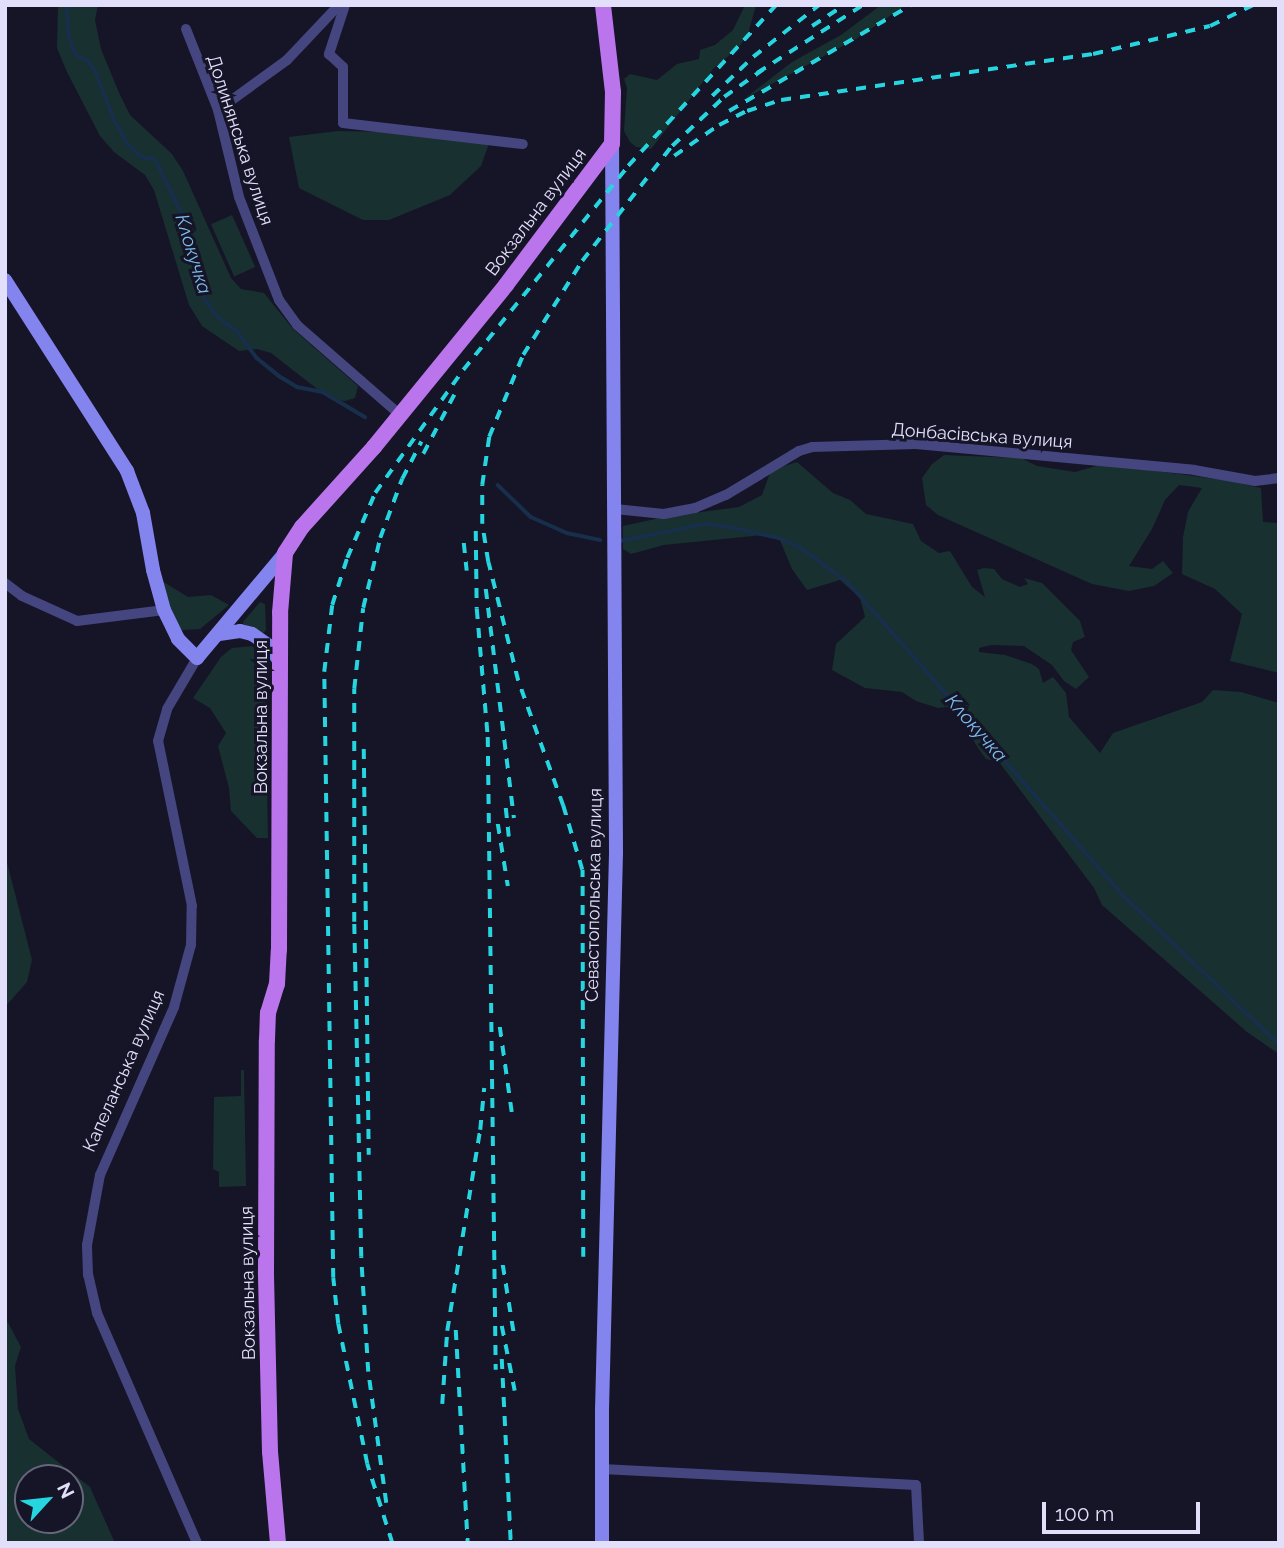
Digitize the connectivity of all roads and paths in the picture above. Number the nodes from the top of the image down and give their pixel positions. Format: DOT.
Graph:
graph roads {
  1 [pos="342,5"];
  2 [pos="603,5"];
  3 [pos="186,29"];
  4 [pos="218,110"];
  5 [pos="523,144"];
  6 [pos="612,144"];
  7 [pos="5,280"];
  8 [pos="400,415"];
  9 [pos="1279,478"];
  10 [pos="615,509"];
  11 [pos="285,553"];
  12 [pos="5,583"];
  13 [pos="164,610"];
  14 [pos="280,625"];
  15 [pos="219,634"];
  16 [pos="262,639"];
  17 [pos="197,658"];
  18 [pos="280,662"];
  19 [pos="602,1469"];
  20 [pos="197,1543"];
  21 [pos="278,1543"];
  22 [pos="602,1543"];
  23 [pos="919,1543"];
  1 -- 4 [label="street"];
  1 -- 5 [label="street"];
  2 -- 6 [label="main road, Вокзальна вулиця"];
  3 -- 4 [label="street, Долинянська вулиця"];
  4 -- 8 [label="street, Долинянська вулиця"];
  6 -- 8 [label="main road, Вокзальна вулиця"];
  6 -- 10 [label="street, Севастопольська вулиця"];
  7 -- 13 [label="street"];
  8 -- 11 [label="main road, Вокзальна вулиця"];
  9 -- 10 [label="street, Донбасівська вулиця"];
  10 -- 19 [label="street, Севастопольська вулиця"];
  11 -- 14 [label="main road, Вокзальна вулиця"];
  11 -- 15 [label="street, Капеланська вулиця"];
  12 -- 13 [label="street"];
  13 -- 17 [label="street"];
  14 -- 16 [label="street"];
  14 -- 18 [label="main road, Вокзальна вулиця"];
  15 -- 16 [label="street"];
  15 -- 17 [label="street, Капеланська вулиця"];
  16 -- 18 [label="street"];
  17 -- 20 [label="street, Капеланська вулиця"];
  18 -- 21 [label="main road, Вокзальна вулиця"];
  19 -- 22 [label="street, Севастопольська вулиця"];
  19 -- 23 [label="street"];
}
